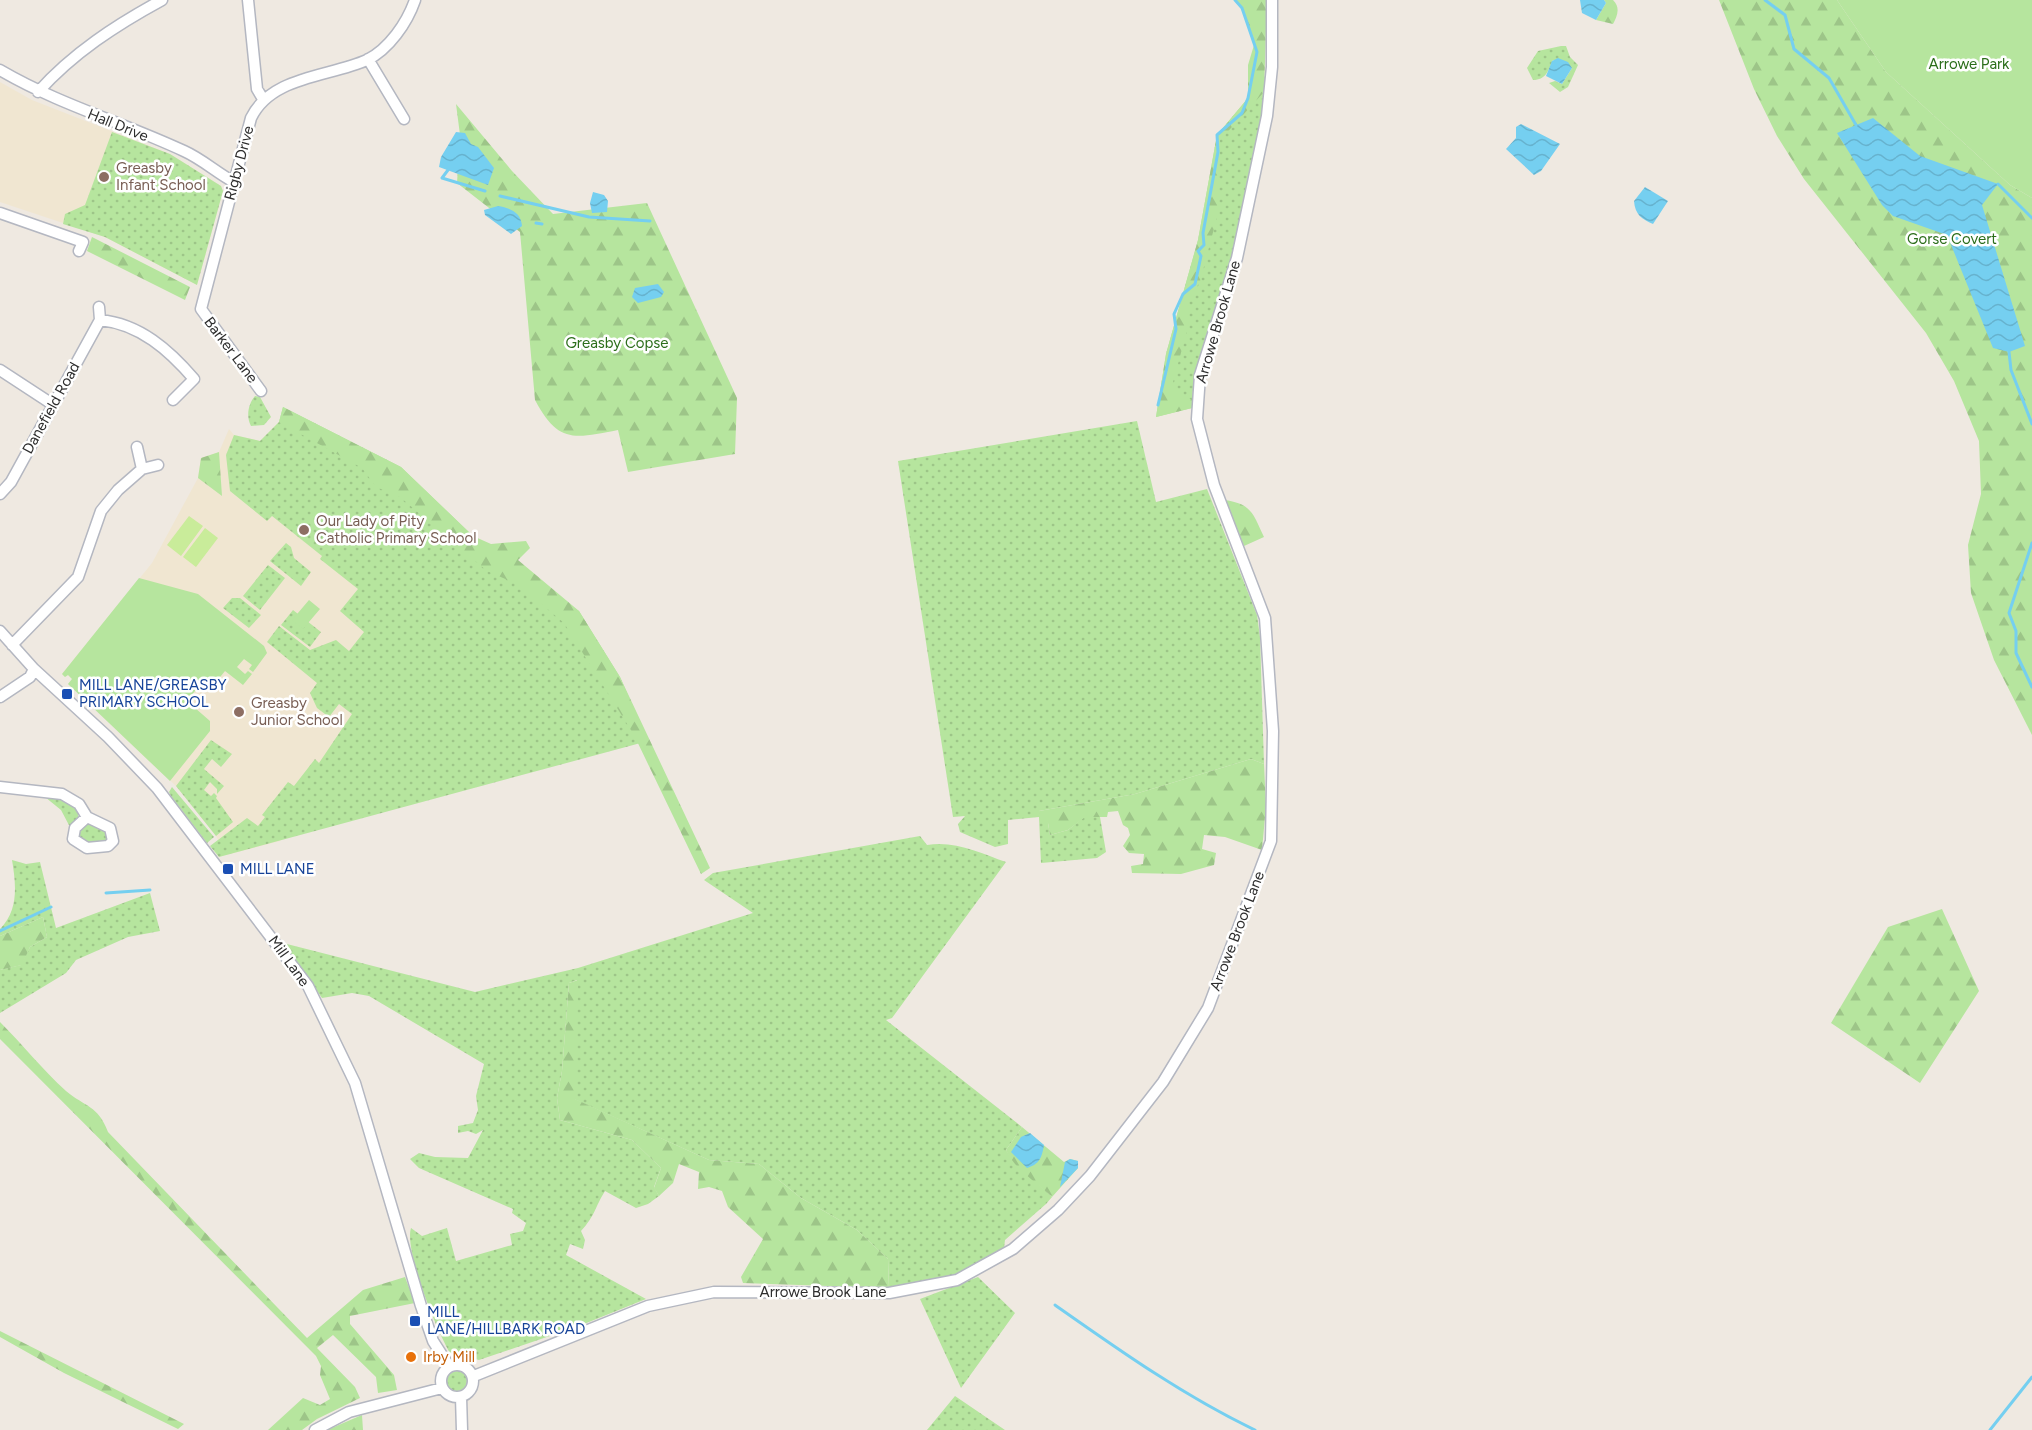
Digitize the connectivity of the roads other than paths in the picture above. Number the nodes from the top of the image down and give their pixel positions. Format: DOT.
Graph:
graph roads {
  1 [pos="162,0"];
  2 [pos="248,0"];
  3 [pos="415,0"];
  4 [pos="1272,0"];
  5 [pos="368,59"];
  6 [pos="0,70"];
  7 [pos="38,92"];
  8 [pos="263,99"];
  9 [pos="404,119"];
  10 [pos="234,182"];
  11 [pos="0,213"];
  12 [pos="79,251"];
  13 [pos="99,307"];
  14 [pos="201,309"];
  15 [pos="100,320"];
  16 [pos="0,370"];
  17 [pos="261,391"];
  18 [pos="173,400"];
  19 [pos="52,404"];
  20 [pos="136,447"];
  21 [pos="158,465"];
  22 [pos="142,469"];
  23 [pos="0,494"];
  24 [pos="0,631"];
  25 [pos="12,645"];
  26 [pos="34,669"];
  27 [pos="0,697"];
  28 [pos="0,787"];
  29 [pos="87,816"];
  30 [pos="449,1366"];
  31 [pos="474,1376"];
  32 [pos="442,1388"];
  33 [pos="461,1397"];
  34 [pos="315,1430"];
  35 [pos="462,1430"];
  1 -- 7 [label="street"];
  2 -- 8 [label="street"];
  3 -- 5 [label="street"];
  4 -- 31 [label="street, Arrowe Brook Lane"];
  5 -- 8 [label="street"];
  5 -- 9 [label="street"];
  6 -- 7 [label="street, Hall Drive"];
  7 -- 10 [label="street, Hall Drive"];
  8 -- 10 [label="street, Rigby Drive"];
  10 -- 14 [label="street, Rigby Drive"];
  11 -- 12 [label="street"];
  13 -- 15 [label="street"];
  14 -- 17 [label="street, Barker Lane"];
  15 -- 18 [label="street"];
  15 -- 19 [label="street, Danefield Road"];
  16 -- 19 [label="street"];
  19 -- 23 [label="street, Danefield Road"];
  20 -- 22 [label="street"];
  21 -- 22 [label="street"];
  22 -- 25 [label="street"];
  24 -- 25 [label="street, Mill Lane"];
  25 -- 26 [label="street, Mill Lane"];
  26 -- 27 [label="street"];
  26 -- 30 [label="street, Mill Lane"];
  28 -- 29 [label="street"];
  30 -- 31 [label="street"];
  30 -- 32 [label="street"];
  31 -- 33 [label="street"];
  32 -- 33 [label="street"];
  32 -- 34 [label="street"];
  33 -- 35 [label="street"];
}
